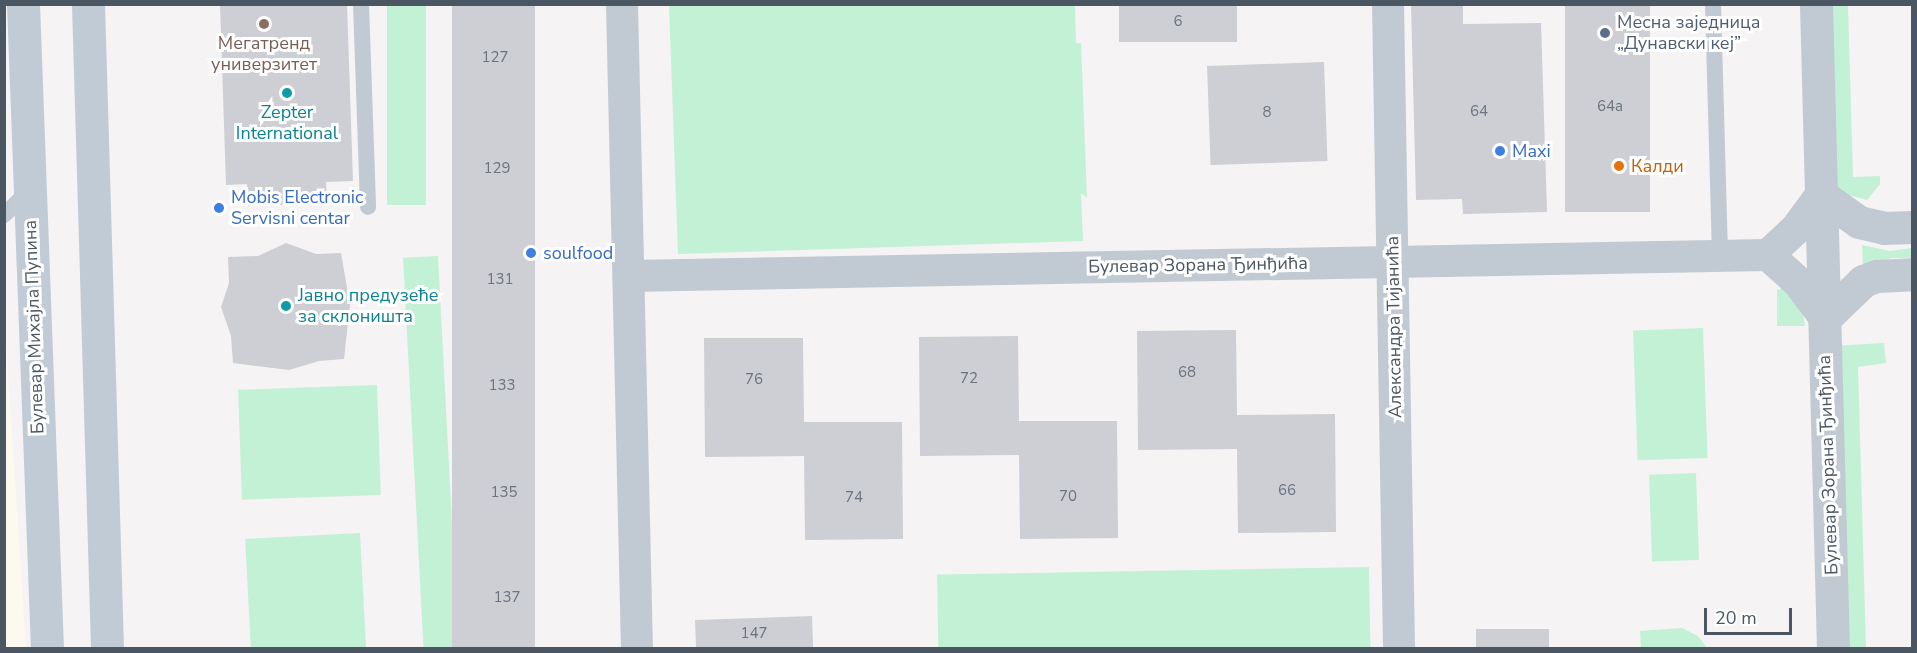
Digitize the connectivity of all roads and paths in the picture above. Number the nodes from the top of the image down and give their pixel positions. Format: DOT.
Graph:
graph roads {
  1 [pos="23,4"];
  2 [pos="88,4"];
  3 [pos="361,4"];
  4 [pos="622,4"];
  5 [pos="1388,4"];
  6 [pos="1713,4"];
  7 [pos="1816,4"];
  8 [pos="28,192"];
  9 [pos="1821,195"];
  10 [pos="368,207"];
  11 [pos="4,215"];
  12 [pos="1912,227"];
  13 [pos="1768,255"];
  14 [pos="1720,256"];
  15 [pos="1393,261"];
  16 [pos="1912,274"];
  17 [pos="628,276"];
  18 [pos="1825,318"];
  19 [pos="48,648"];
  20 [pos="107,648"];
  21 [pos="636,648"];
  22 [pos="1399,648"];
  23 [pos="1833,648"];
  1 -- 8 [label="main road, Булевар Михајла Пупина"];
  2 -- 20 [label="main road"];
  3 -- 10 [label="lane"];
  4 -- 17 [label="street"];
  5 -- 15 [label="street, Александра Тијанића"];
  6 -- 14 [label="lane"];
  7 -- 9 [label="street, Булевар Зорана Ђинђића"];
  8 -- 11 [label="lane"];
  8 -- 19 [label="main road, Булевар Михајла Пупина"];
  9 -- 12 [label="street"];
  9 -- 13 [label="street"];
  9 -- 18 [label="street, Булевар Зорана Ђинђића"];
  13 -- 14 [label="street, Булевар Зорана Ђинђића"];
  13 -- 18 [label="street"];
  14 -- 15 [label="street, Булевар Зорана Ђинђића"];
  15 -- 17 [label="street, Булевар Зорана Ђинђића"];
  15 -- 22 [label="street, Александра Тијанића"];
  16 -- 18 [label="street"];
  17 -- 21 [label="street"];
  18 -- 23 [label="street, Булевар Зорана Ђинђића"];
}
